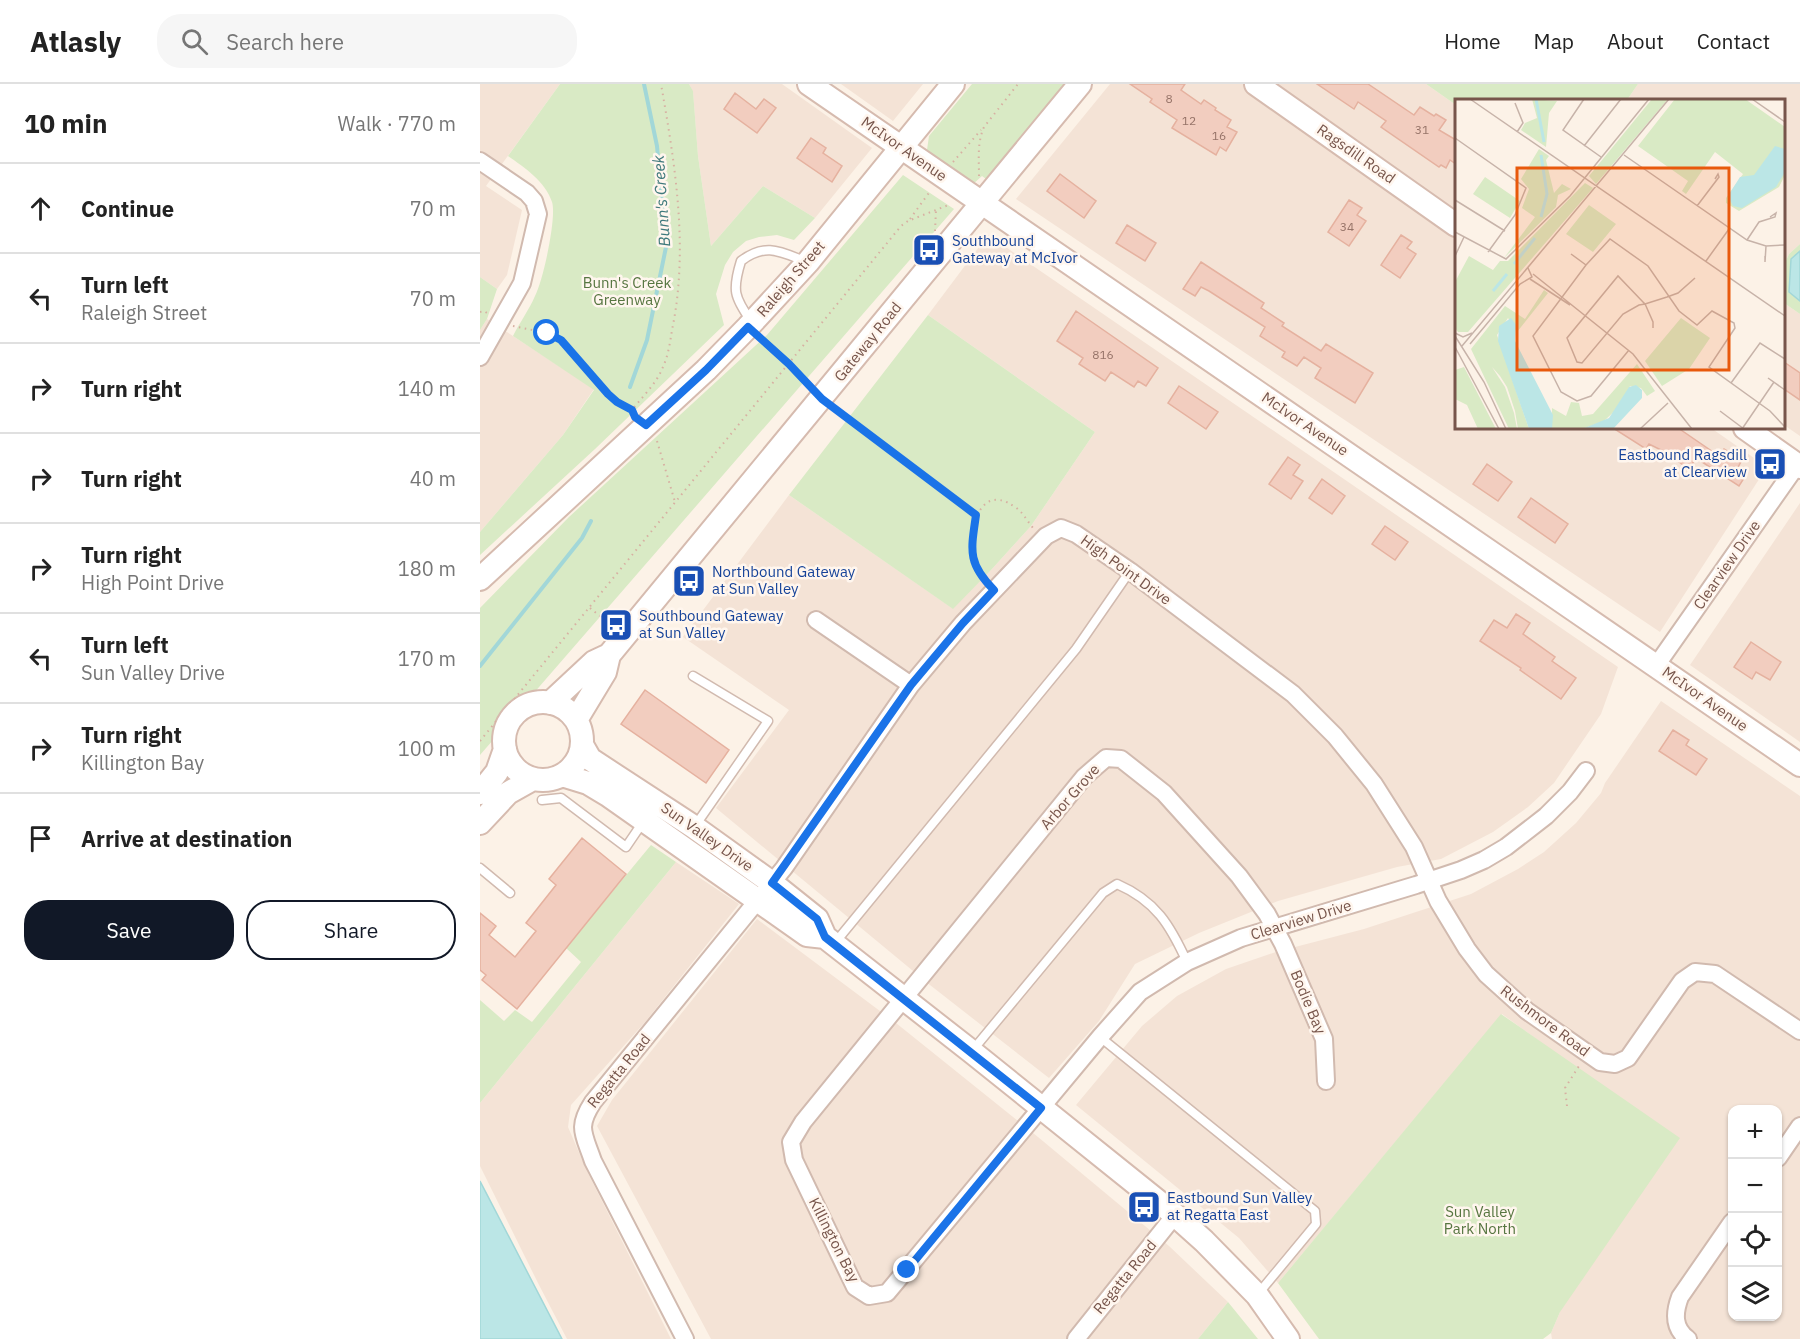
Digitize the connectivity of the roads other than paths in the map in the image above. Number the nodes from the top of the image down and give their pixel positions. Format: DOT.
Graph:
graph roads {
  1 [pos="809,84"];
  2 [pos="953,84"];
  3 [pos="1080,84"];
  4 [pos="1256,84"];
  5 [pos="901,147"];
  6 [pos="480,161"];
  7 [pos="975,198"];
  8 [pos="1455,224"];
  9 [pos="808,262"];
  10 [pos="750,325"];
  11 [pos="480,357"];
  12 [pos="1746,429"];
  13 [pos="1799,466"];
  14 [pos="1130,571"];
  15 [pos="480,579"];
  16 [pos="816,620"];
  17 [pos="609,655"];
  18 [pos="1656,666"];
  19 [pos="693,676"];
  20 [pos="911,685"];
  21 [pos="550,703"];
  22 [pos="576,720"];
  23 [pos="582,745"];
  24 [pos="505,749"];
  25 [pos="1800,765"];
  26 [pos="1586,771"];
  27 [pos="562,775"];
  28 [pos="533,778"];
  29 [pos="480,793"];
  30 [pos="542,800"];
  31 [pos="651,811"];
  32 [pos="480,823"];
  33 [pos="694,827"];
  34 [pos="480,868"];
  35 [pos="1429,879"];
  36 [pos="765,891"];
  37 [pos="510,892"];
  38 [pos="1274,927"];
  39 [pos="830,940"];
  40 [pos="1187,963"];
  41 [pos="903,998"];
  42 [pos="1800,1031"];
  43 [pos="1100,1037"];
  44 [pos="972,1052"];
  45 [pos="1326,1081"];
  46 [pos="1041,1108"];
  47 [pos="1800,1126"];
  48 [pos="1782,1152"];
  49 [pos="1175,1215"];
  50 [pos="1728,1228"];
  51 [pos="1257,1295"];
  52 [pos="685,1339"];
  53 [pos="1076,1339"];
  54 [pos="1288,1339"];
  55 [pos="1688,1339"];
  1 -- 5 [label="street, McIvor Avenue"];
  2 -- 5 [label="street, Raleigh Street"];
  3 -- 7 [label="street, Gateway Road"];
  4 -- 8 [label="street, Ragsdill Road"];
  5 -- 7 [label="street, McIvor Avenue"];
  5 -- 9 [label="street, Raleigh Street"];
  6 -- 11 [label="street"];
  7 -- 17 [label="street, Gateway Road"];
  7 -- 18 [label="street, McIvor Avenue"];
  9 -- 10 [label="street, Raleigh Street"];
  9 -- 10 [label="lane"];
  10 -- 15 [label="street, Raleigh Street"];
  12 -- 13 [label="street"];
  13 -- 18 [label="street, Clearview Drive"];
  14 -- 20 [label="street, High Point Drive"];
  14 -- 35 [label="street, High Point Drive"];
  14 -- 39 [label="lane"];
  16 -- 20 [label="street"];
  17 -- 21 [label="street, Gateway Road"];
  17 -- 22 [label="street, Gateway Road"];
  18 -- 25 [label="street, McIvor Avenue"];
  19 -- 33 [label="lane"];
  20 -- 36 [label="street, High Point Drive"];
  21 -- 22 [label="street"];
  21 -- 24 [label="street, Gateway Road"];
  22 -- 23 [label="street"];
  23 -- 27 [label="street"];
  23 -- 31 [label="street, Sun Valley Drive"];
  24 -- 28 [label="street"];
  24 -- 29 [label="street, Gateway Road"];
  26 -- 35 [label="street, Clearview Drive"];
  27 -- 28 [label="street"];
  27 -- 31 [label="street, Sun Valley Drive"];
  28 -- 32 [label="street"];
  30 -- 31 [label="lane"];
  31 -- 33 [label="street, Sun Valley Drive"];
  31 -- 36 [label="street, Sun Valley Drive"];
  33 -- 36 [label="street, Sun Valley Drive"];
  34 -- 37 [label="lane"];
  35 -- 38 [label="street, Clearview Drive"];
  35 -- 42 [label="street, Rushmore Road"];
  36 -- 39 [label="street, Sun Valley Drive"];
  36 -- 52 [label="street, Regatta Road"];
  38 -- 40 [label="street, Clearview Drive"];
  38 -- 41 [label="street, Arbor Grove"];
  38 -- 45 [label="street, Bodie Bay"];
  39 -- 41 [label="street, Sun Valley Drive"];
  40 -- 43 [label="street, Clearview Drive"];
  40 -- 44 [label="lane"];
  41 -- 44 [label="street, Sun Valley Drive"];
  41 -- 46 [label="street, Killington Bay"];
  43 -- 46 [label="street, Clearview Drive"];
  43 -- 51 [label="lane"];
  44 -- 46 [label="street, Sun Valley Drive"];
  46 -- 49 [label="street, Sun Valley Drive"];
  47 -- 48 [label="street"];
  49 -- 51 [label="street, Sun Valley Drive"];
  49 -- 53 [label="street, Regatta Road"];
  50 -- 55 [label="street"];
  51 -- 54 [label="street, Sun Valley Drive"];
}
